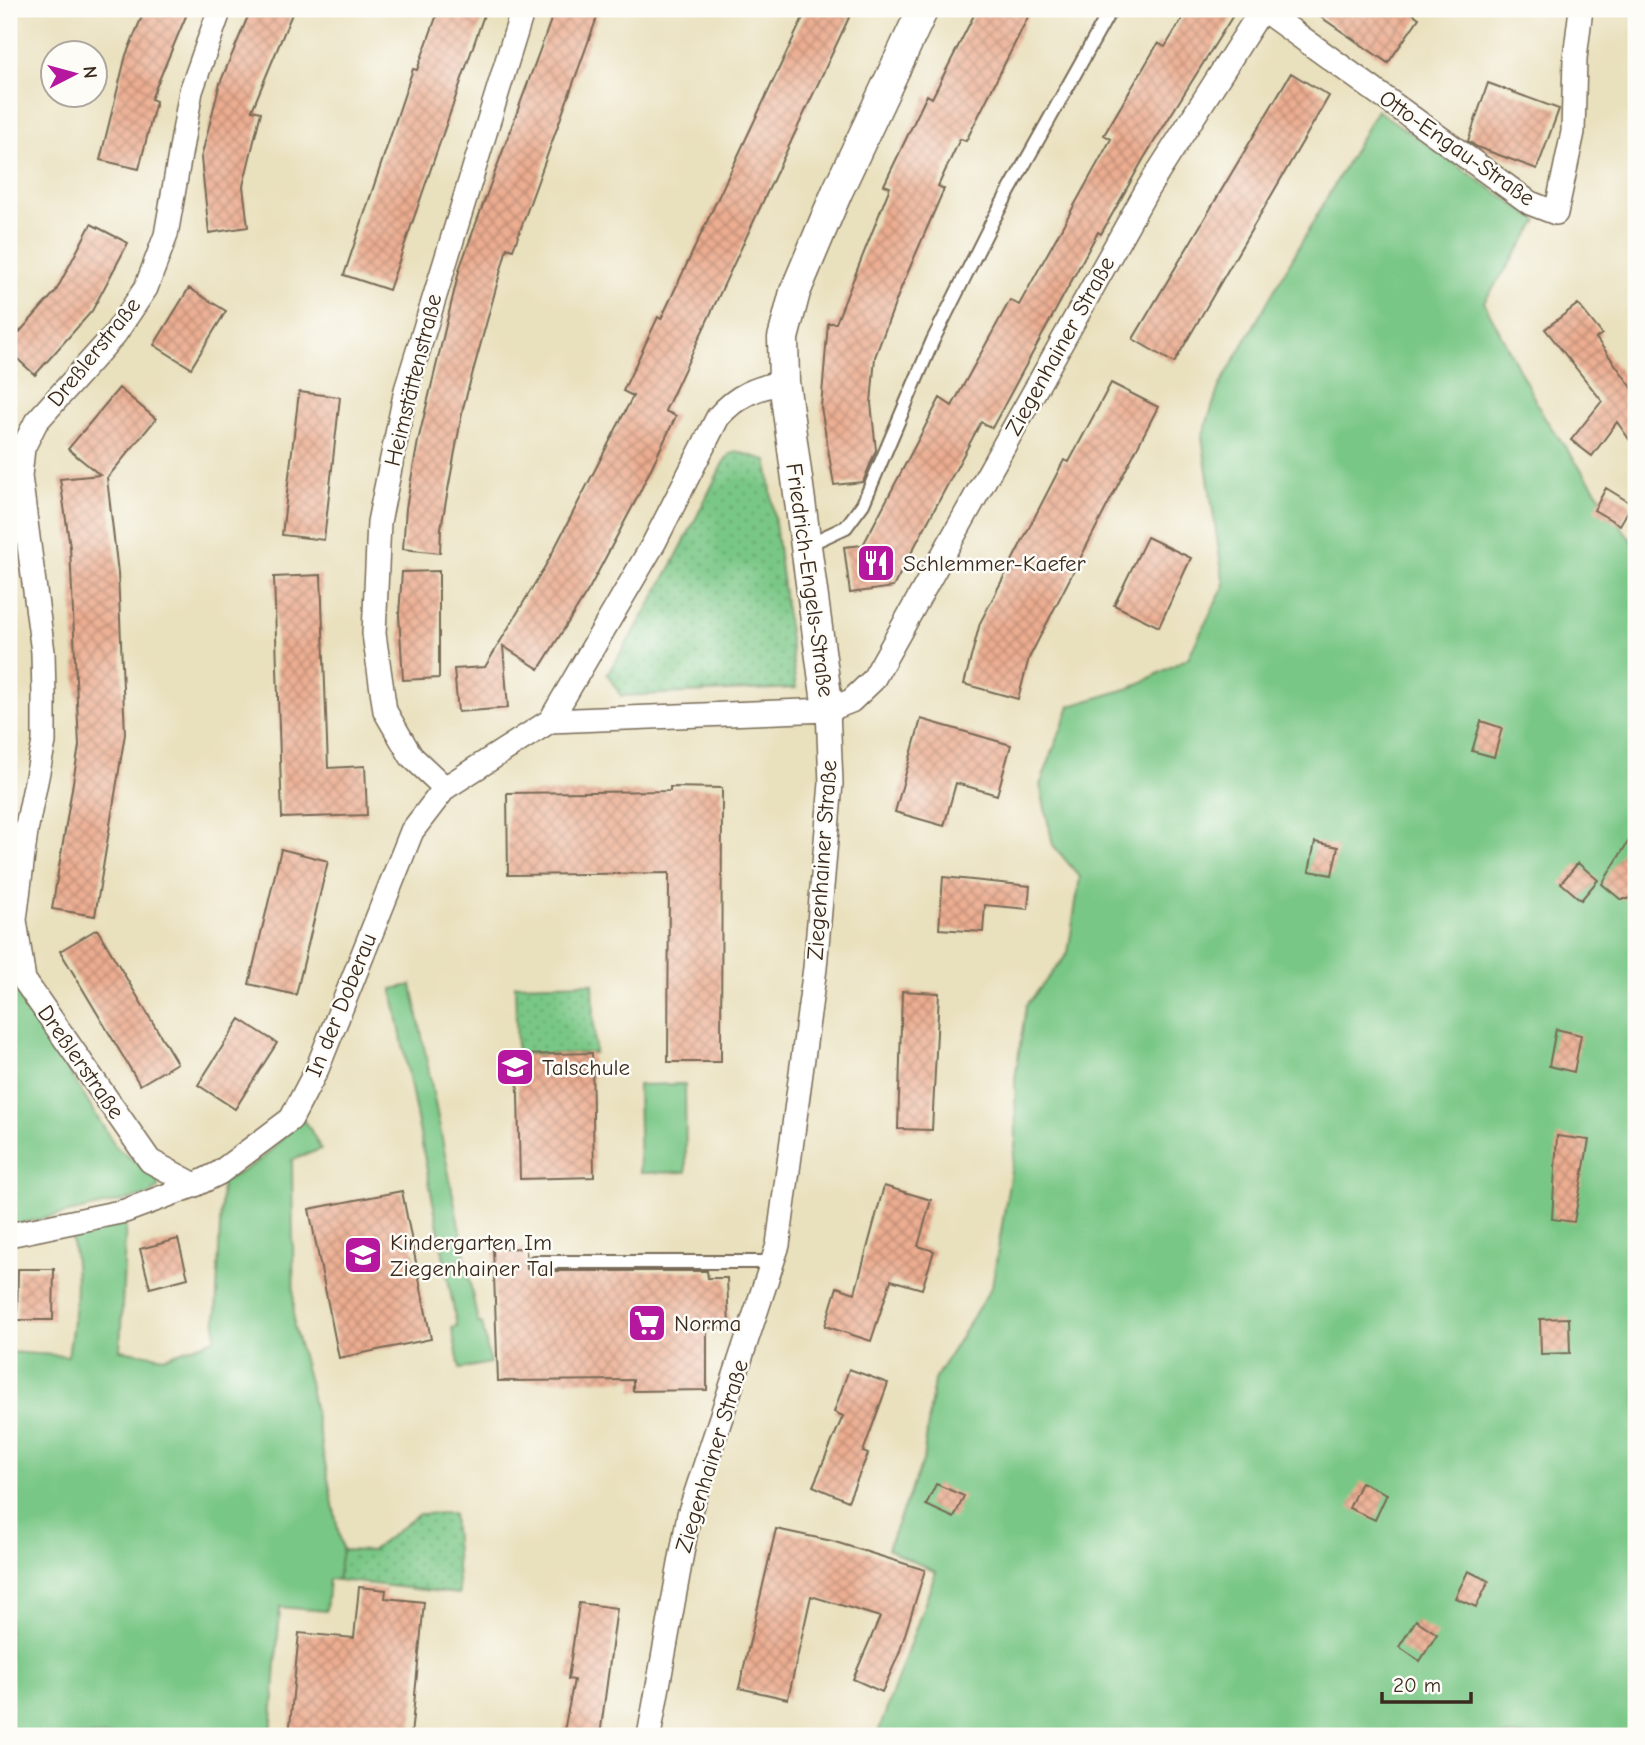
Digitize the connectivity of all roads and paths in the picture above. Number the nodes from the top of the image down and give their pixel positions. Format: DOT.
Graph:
graph roads {
  1 [pos="220,9"];
  2 [pos="523,9"];
  3 [pos="923,9"];
  4 [pos="1111,9"];
  5 [pos="1262,9"];
  6 [pos="1581,9"];
  7 [pos="784,382"];
  8 [pos="805,546"];
  9 [pos="828,710"];
  10 [pos="550,721"];
  11 [pos="445,788"];
  12 [pos="195,1185"];
  13 [pos="9,1236"];
  14 [pos="534,1262"];
  15 [pos="774,1262"];
  16 [pos="649,1736"];
  1 -- 12 [label="street, Dreßlerstraße"];
  2 -- 11 [label="street, Heimstättenstraße"];
  3 -- 7 [label="street, Friedrich-Engels-Straße"];
  4 -- 8 [label="lane"];
  5 -- 6 [label="street, Otto-Engau-Straße"];
  5 -- 9 [label="street, Ziegenhainer Straße"];
  7 -- 8 [label="street, Friedrich-Engels-Straße"];
  7 -- 10 [label="street"];
  8 -- 9 [label="street, Friedrich-Engels-Straße"];
  9 -- 10 [label="street, Friedrich-Engels-Straße"];
  9 -- 15 [label="street, Ziegenhainer Straße"];
  10 -- 11 [label="street"];
  11 -- 12 [label="street, In der Doberau"];
  12 -- 13 [label="street, In der Doberau"];
  14 -- 15 [label="lane"];
  15 -- 16 [label="street, Ziegenhainer Straße"];
}
